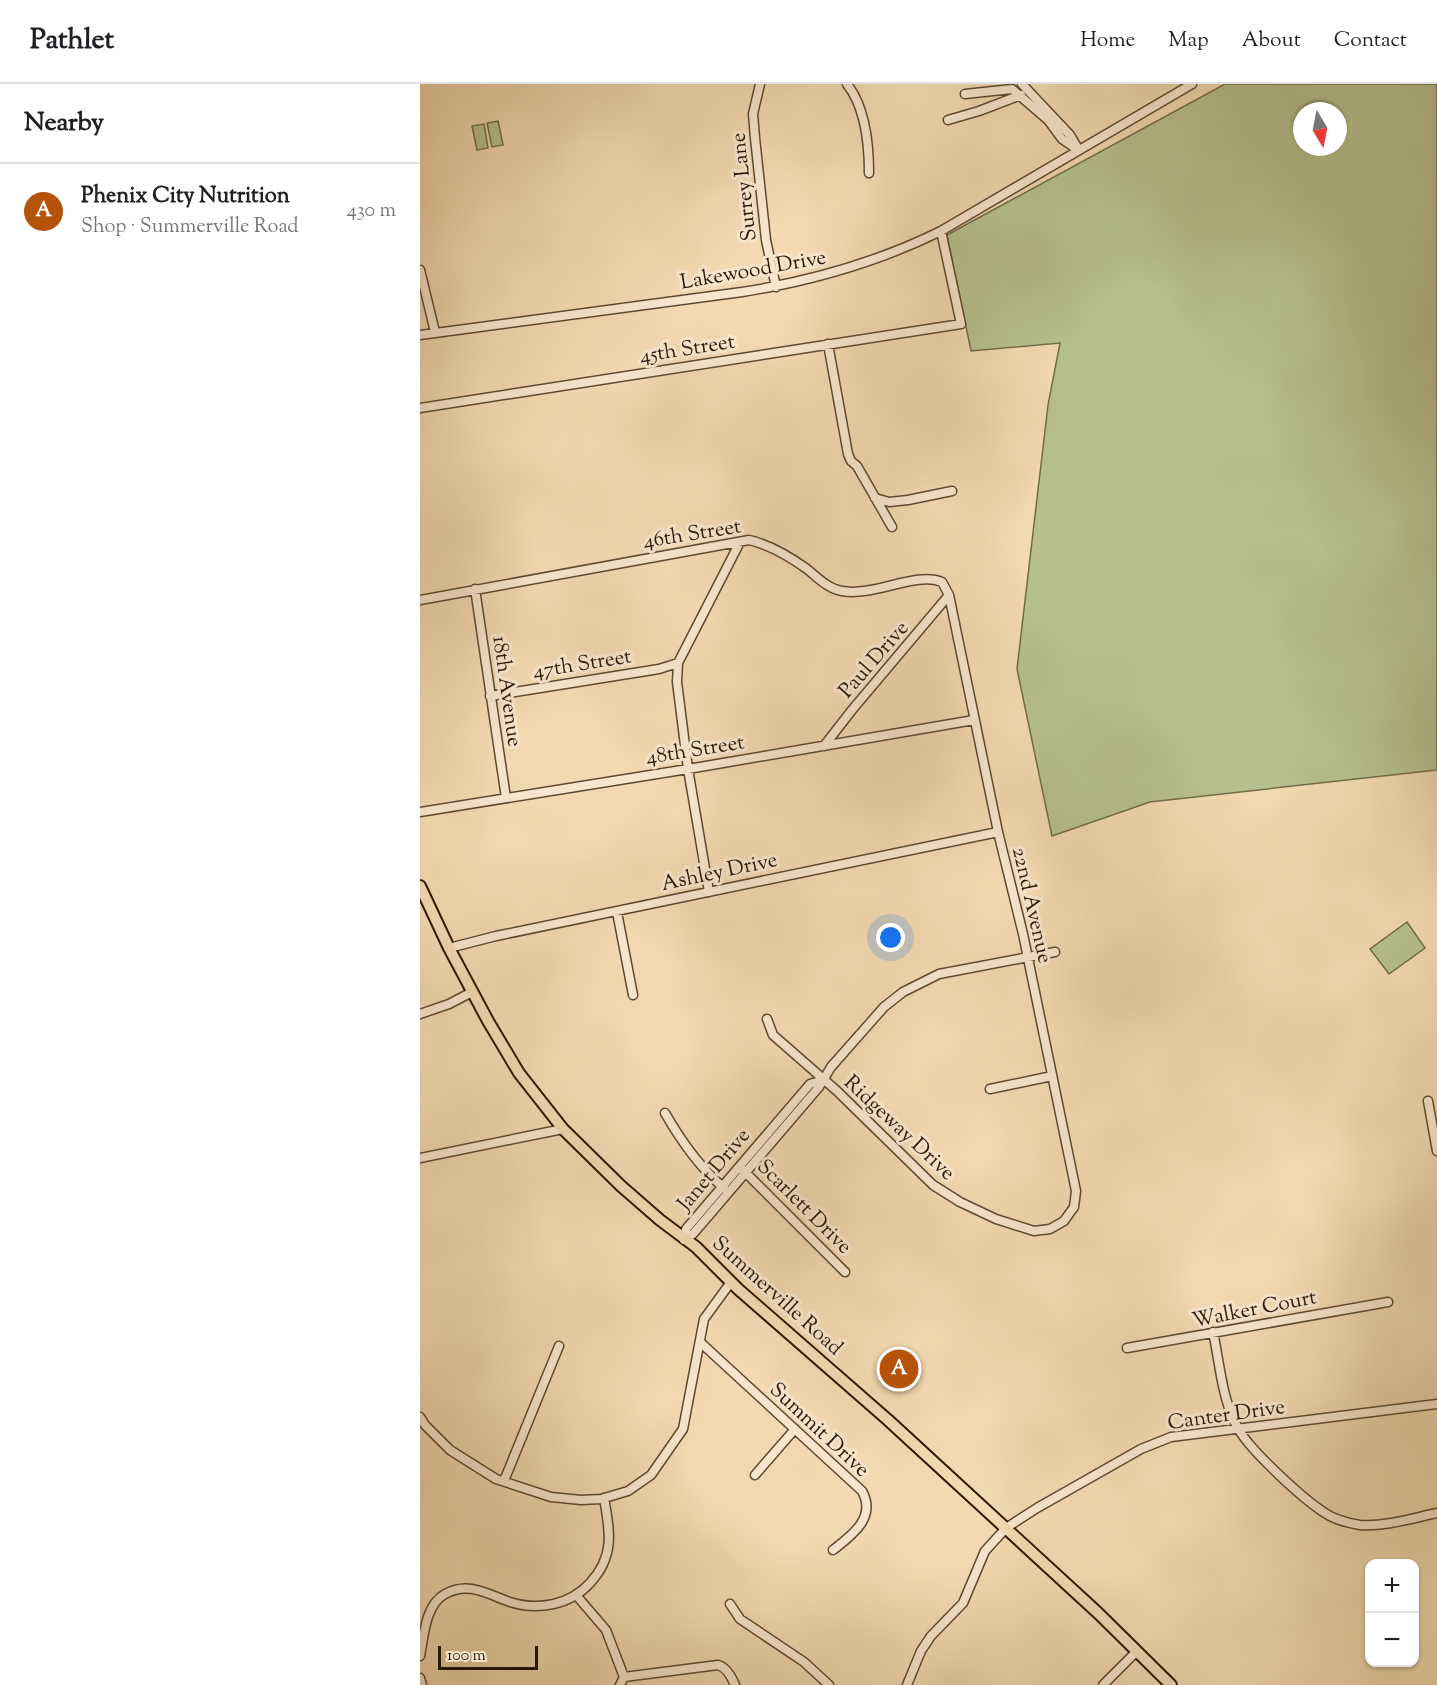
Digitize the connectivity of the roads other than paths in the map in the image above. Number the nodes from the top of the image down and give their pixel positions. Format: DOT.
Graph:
graph roads {
  1 [pos="760,84"];
  2 [pos="847,84"];
  3 [pos="1023,84"];
  4 [pos="1192,84"];
  5 [pos="965,94"];
  6 [pos="1021,95"];
  7 [pos="948,120"];
  8 [pos="1078,150"];
  9 [pos="869,173"];
  10 [pos="941,231"];
  11 [pos="420,270"];
  12 [pos="776,287"];
  13 [pos="435,332"];
  14 [pos="420,335"];
  15 [pos="828,344"];
  16 [pos="420,408"];
  17 [pos="952,491"];
  18 [pos="874,498"];
  19 [pos="892,527"];
  20 [pos="740,542"];
  21 [pos="475,589"];
  22 [pos="949,595"];
  23 [pos="420,600"];
  24 [pos="678,663"];
  25 [pos="490,696"];
  26 [pos="974,720"];
  27 [pos="824,746"];
  28 [pos="688,769"];
  29 [pos="506,798"];
  30 [pos="420,812"];
  31 [pos="998,832"];
  32 [pos="420,886"];
  33 [pos="709,892"];
  34 [pos="616,912"];
  35 [pos="449,948"];
  36 [pos="1055,952"];
  37 [pos="1028,957"];
  38 [pos="472,992"];
  39 [pos="633,995"];
  40 [pos="420,1014"];
  41 [pos="767,1019"];
  42 [pos="1052,1076"];
  43 [pos="824,1080"];
  44 [pos="990,1089"];
  45 [pos="1428,1101"];
  46 [pos="665,1113"];
  47 [pos="563,1129"];
  48 [pos="1437,1151"];
  49 [pos="420,1158"];
  50 [pos="743,1169"];
  51 [pos="726,1189"];
  52 [pos="1065,1221"];
  53 [pos="684,1240"];
  54 [pos="845,1272"];
  55 [pos="731,1282"];
  56 [pos="1388,1302"];
  57 [pos="1213,1332"];
  58 [pos="700,1342"];
  59 [pos="559,1346"];
  60 [pos="1127,1348"];
  61 [pos="1437,1404"];
  62 [pos="422,1424"];
  63 [pos="795,1429"];
  64 [pos="1239,1430"];
  65 [pos="755,1474"];
  66 [pos="504,1481"];
  67 [pos="604,1498"];
  68 [pos="1437,1514"];
  69 [pos="1006,1528"];
  70 [pos="833,1551"];
  71 [pos="576,1595"];
  72 [pos="730,1604"];
  73 [pos="1136,1652"];
  74 [pos="420,1656"];
  75 [pos="420,1678"];
  76 [pos="622,1681"];
  77 [pos="422,1685"];
  78 [pos="735,1685"];
  79 [pos="829,1685"];
  80 [pos="907,1685"];
  81 [pos="1103,1685"];
  82 [pos="1170,1685"];
  1 -- 12 [label="street, Surrey Lane"];
  2 -- 9 [label="street"];
  3 -- 8 [label="street"];
  4 -- 8 [label="street, Lakewood Drive"];
  5 -- 6 [label="street"];
  6 -- 7 [label="street"];
  6 -- 8 [label="street"];
  8 -- 10 [label="street, Lakewood Drive"];
  10 -- 12 [label="street, Lakewood Drive"];
  10 -- 15 [label="street, 45th Street"];
  11 -- 13 [label="street"];
  12 -- 13 [label="street, Lakewood Drive"];
  13 -- 14 [label="street, Lakewood Drive"];
  15 -- 16 [label="street, 45th Street"];
  15 -- 18 [label="street"];
  17 -- 18 [label="street"];
  18 -- 19 [label="street"];
  20 -- 21 [label="street, 46th Street"];
  20 -- 22 [label="street, 46th Street"];
  20 -- 24 [label="street"];
  21 -- 23 [label="street, 46th Street"];
  21 -- 25 [label="street, 18th Avenue"];
  22 -- 26 [label="street, 22nd Avenue"];
  22 -- 27 [label="street, Paul Drive"];
  24 -- 25 [label="street, 47th Street"];
  24 -- 28 [label="street"];
  25 -- 29 [label="street, 18th Avenue"];
  26 -- 27 [label="street, 48th Street"];
  26 -- 31 [label="street, 22nd Avenue"];
  27 -- 28 [label="street, 48th Street"];
  28 -- 29 [label="street, 48th Street"];
  28 -- 33 [label="street"];
  29 -- 30 [label="street, 48th Street"];
  31 -- 33 [label="street, Ashley Drive"];
  31 -- 37 [label="street, 22nd Avenue"];
  32 -- 35 [label="main road, Summerville Road"];
  33 -- 34 [label="street, Ashley Drive"];
  34 -- 35 [label="street, Ashley Drive"];
  34 -- 39 [label="street"];
  35 -- 38 [label="main road, Summerville Road"];
  36 -- 37 [label="street, Janet Drive"];
  37 -- 42 [label="street, 22nd Avenue"];
  37 -- 43 [label="street, Janet Drive"];
  38 -- 40 [label="street"];
  38 -- 47 [label="main road, Summerville Road"];
  41 -- 43 [label="street, Ridgeway Drive"];
  42 -- 44 [label="street"];
  42 -- 52 [label="street, 22nd Avenue"];
  43 -- 50 [label="street, Janet Drive"];
  43 -- 52 [label="street, Ridgeway Drive"];
  45 -- 48 [label="street"];
  46 -- 51 [label="street"];
  47 -- 49 [label="street"];
  47 -- 53 [label="main road, Summerville Road"];
  50 -- 51 [label="street, Janet Drive"];
  50 -- 54 [label="street, Scarlett Drive"];
  51 -- 53 [label="street, Janet Drive"];
  53 -- 55 [label="main road, Summerville Road"];
  55 -- 58 [label="street"];
  55 -- 69 [label="main road, Summerville Road"];
  56 -- 57 [label="street, Walker Court"];
  57 -- 60 [label="street, Walker Court"];
  57 -- 64 [label="street"];
  58 -- 63 [label="street, Summit Drive"];
  58 -- 67 [label="street"];
  59 -- 66 [label="street"];
  61 -- 64 [label="street, Canter Drive"];
  62 -- 66 [label="street"];
  63 -- 65 [label="street"];
  63 -- 70 [label="street, Summit Drive"];
  64 -- 68 [label="street"];
  64 -- 69 [label="street, Canter Drive"];
  66 -- 67 [label="street"];
  67 -- 71 [label="street"];
  69 -- 73 [label="main road, Summerville Road"];
  69 -- 80 [label="street, Canter Drive"];
  71 -- 74 [label="street"];
  71 -- 76 [label="street"];
  72 -- 79 [label="street"];
  73 -- 81 [label="street"];
  73 -- 82 [label="main road, Summerville Road"];
  75 -- 77 [label="street"];
  76 -- 78 [label="street"];
}
